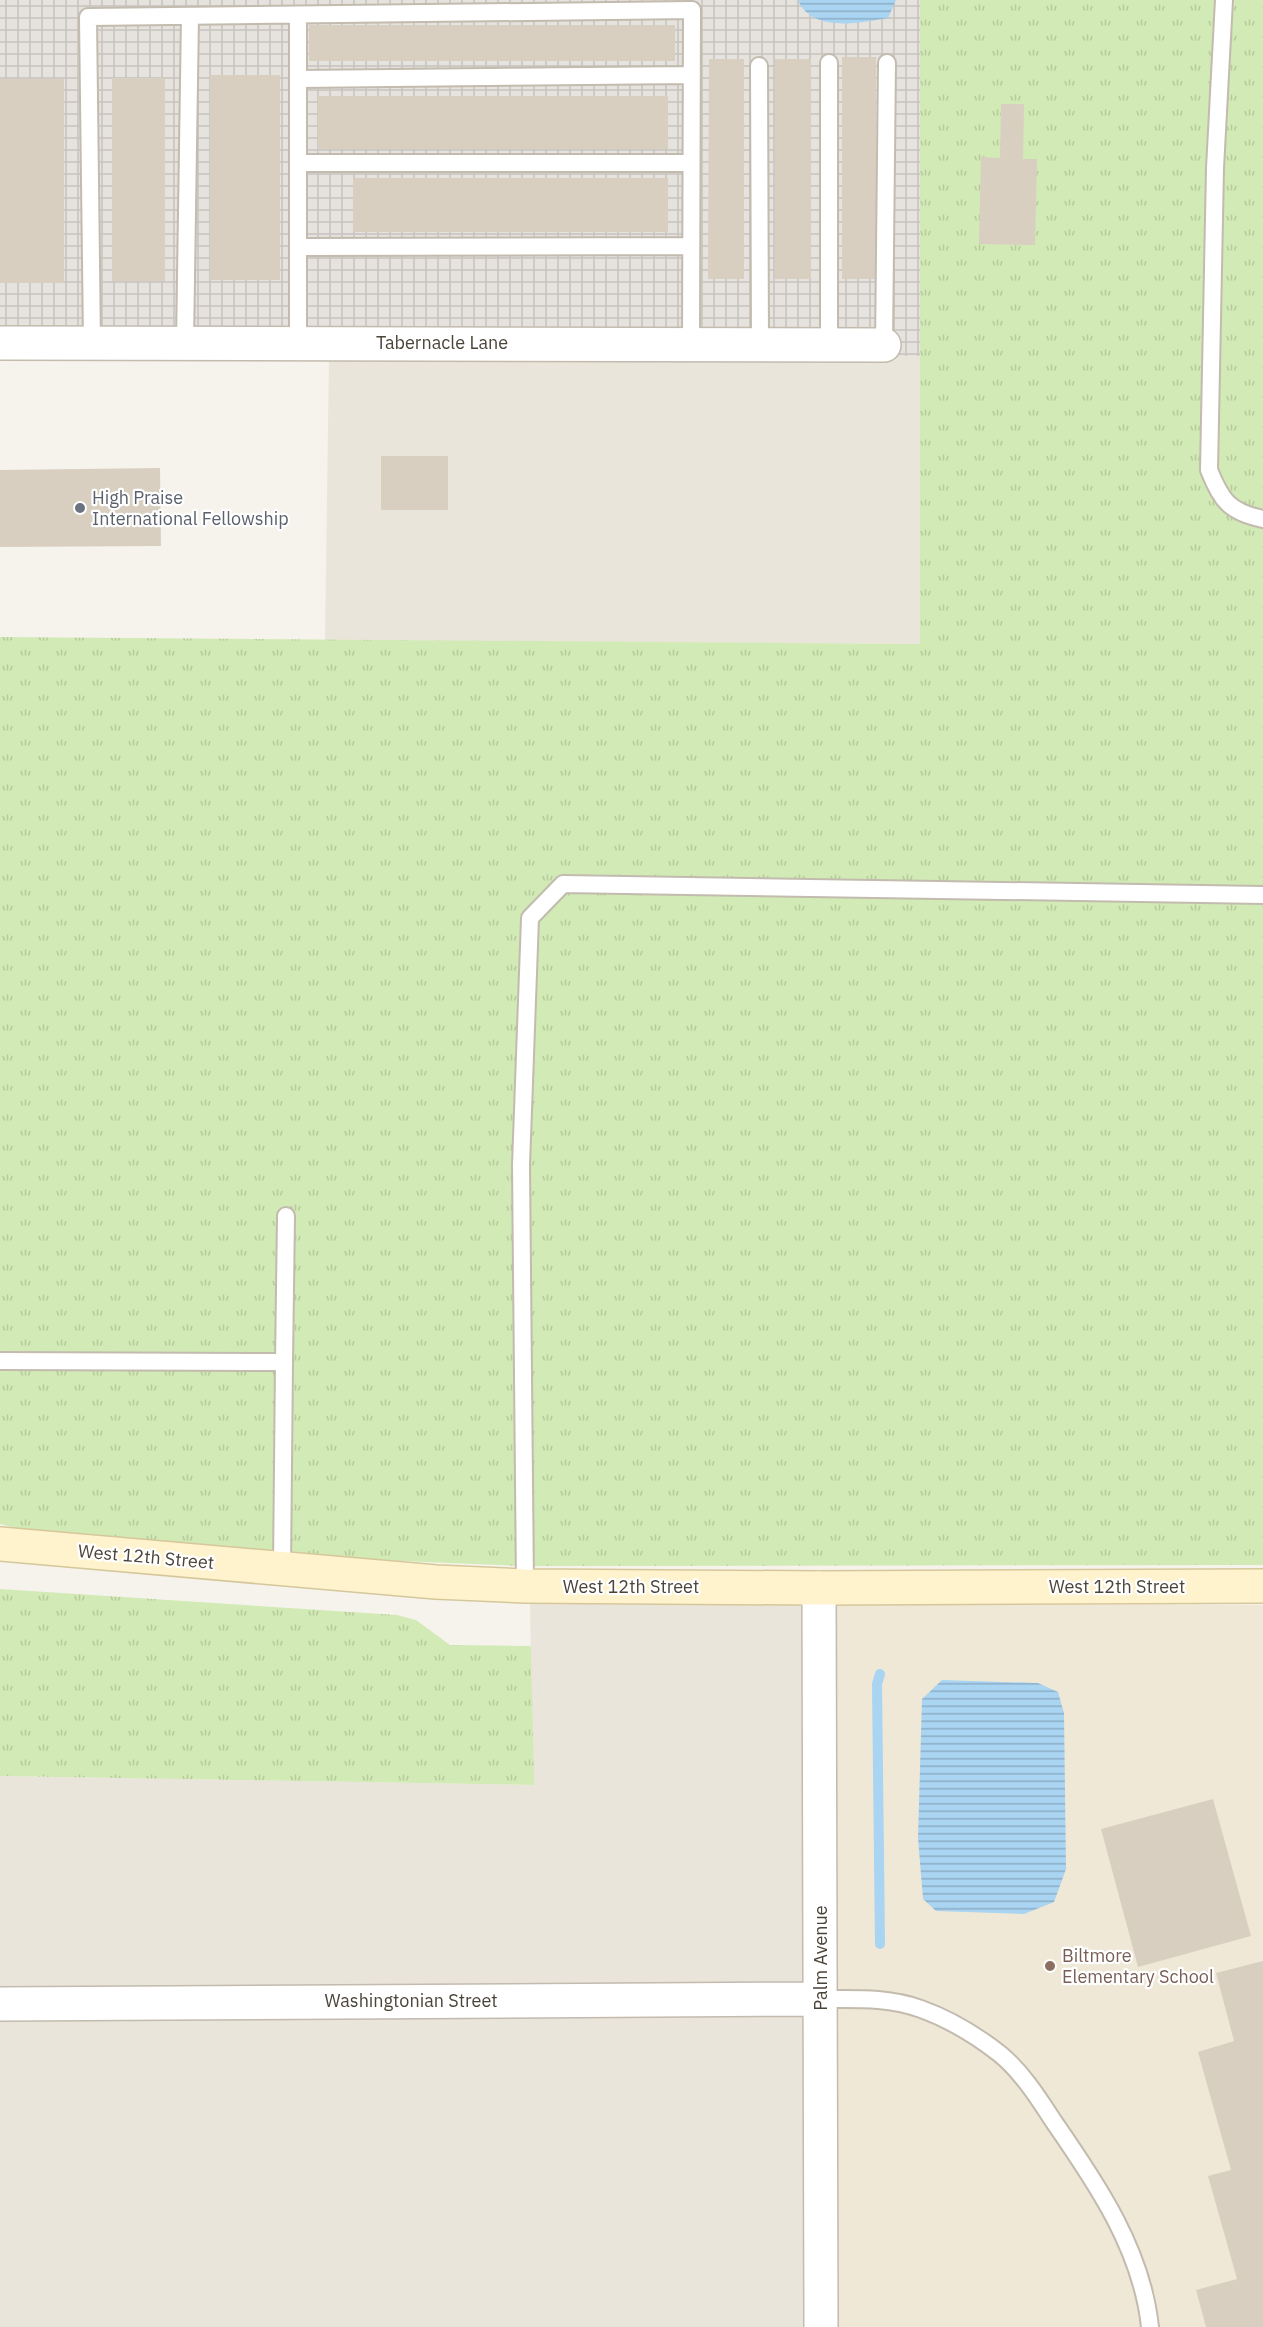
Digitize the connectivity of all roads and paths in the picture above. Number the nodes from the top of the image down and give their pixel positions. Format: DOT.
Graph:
graph roads {
  1 [pos="1224,0"];
  2 [pos="298,15"];
  3 [pos="190,16"];
  4 [pos="829,63"];
  5 [pos="887,63"];
  6 [pos="759,66"];
  7 [pos="692,75"];
  8 [pos="298,79"];
  9 [pos="298,163"];
  10 [pos="691,163"];
  11 [pos="691,246"];
  12 [pos="298,247"];
  13 [pos="0,343"];
  14 [pos="92,343"];
  15 [pos="185,343"];
  16 [pos="298,343"];
  17 [pos="691,343"];
  18 [pos="760,344"];
  19 [pos="829,344"];
  20 [pos="884,345"];
  21 [pos="1263,519"];
  22 [pos="1263,895"];
  23 [pos="286,1216"];
  24 [pos="0,1361"];
  25 [pos="284,1362"];
  26 [pos="0,1544"];
  27 [pos="282,1568"];
  28 [pos="525,1586"];
  29 [pos="1263,1586"];
  30 [pos="819,1588"];
  31 [pos="822,1999"];
  32 [pos="0,2004"];
  33 [pos="821,2327"];
  34 [pos="1150,2327"];
  1 -- 21 [label="lane"];
  2 -- 3 [label="lane"];
  2 -- 7 [label="lane"];
  2 -- 8 [label="lane"];
  3 -- 14 [label="lane"];
  3 -- 15 [label="lane"];
  4 -- 19 [label="lane"];
  5 -- 20 [label="lane"];
  6 -- 18 [label="lane"];
  7 -- 8 [label="lane"];
  7 -- 10 [label="lane"];
  8 -- 9 [label="lane"];
  9 -- 10 [label="lane"];
  9 -- 12 [label="lane"];
  10 -- 11 [label="lane"];
  11 -- 12 [label="lane"];
  11 -- 17 [label="lane"];
  12 -- 16 [label="lane"];
  13 -- 14 [label="street, Tabernacle Lane"];
  14 -- 15 [label="street, Tabernacle Lane"];
  15 -- 16 [label="street, Tabernacle Lane"];
  16 -- 17 [label="street, Tabernacle Lane"];
  17 -- 18 [label="street, Tabernacle Lane"];
  18 -- 19 [label="street, Tabernacle Lane"];
  19 -- 20 [label="street, Tabernacle Lane"];
  22 -- 28 [label="lane"];
  23 -- 25 [label="lane"];
  24 -- 25 [label="lane"];
  25 -- 27 [label="lane"];
  26 -- 27 [label="street, West 12th Street"];
  27 -- 28 [label="street, West 12th Street"];
  28 -- 30 [label="street, West 12th Street"];
  29 -- 30 [label="street, West 12th Street"];
  30 -- 31 [label="street, Palm Avenue"];
  31 -- 32 [label="street, Washingtonian Street"];
  31 -- 33 [label="street, Palm Avenue"];
  31 -- 34 [label="lane"];
}
